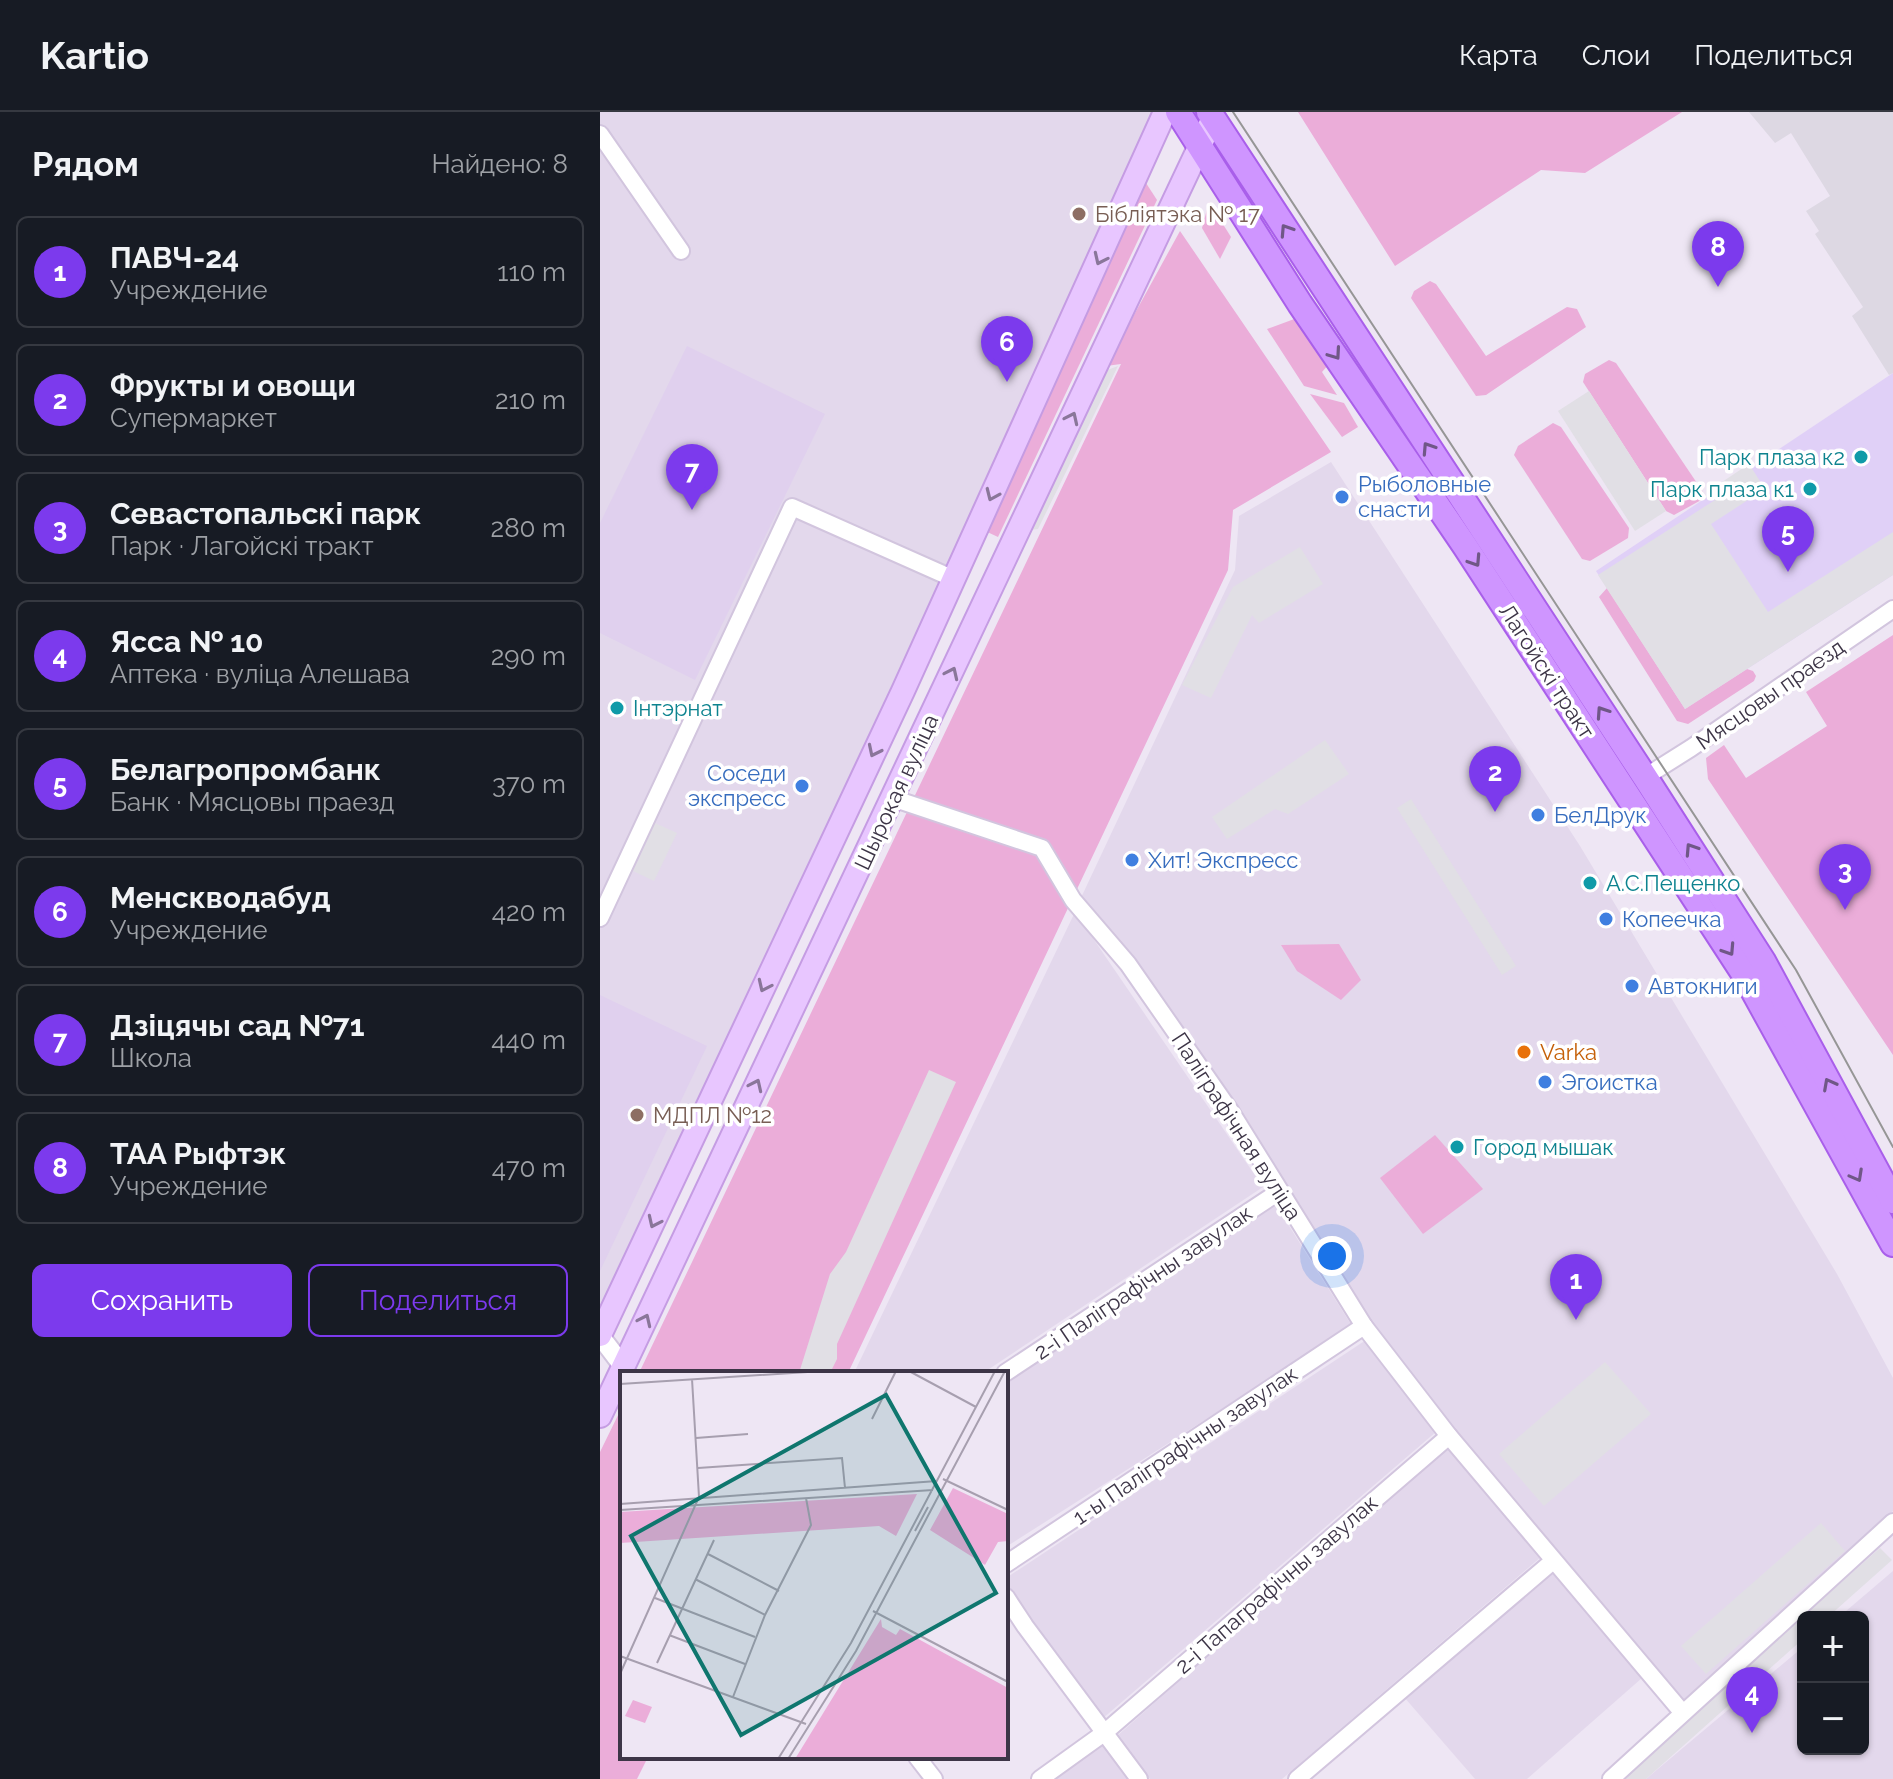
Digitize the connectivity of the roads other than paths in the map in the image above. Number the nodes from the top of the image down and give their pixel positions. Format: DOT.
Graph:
graph roads {
  1 [pos="1165,112"];
  2 [pos="1178,112"];
  3 [pos="1211,115"];
  4 [pos="600,134"];
  5 [pos="1196,157"];
  6 [pos="681,251"];
  7 [pos="968,548"];
  8 [pos="1003,564"];
  9 [pos="954,579"];
  10 [pos="1893,609"];
  11 [pos="1636,784"];
  12 [pos="892,798"];
  13 [pos="600,918"];
  14 [pos="1280,1191"];
  15 [pos="1893,1201"];
  16 [pos="1893,1244"];
  17 [pos="1364,1326"];
  18 [pos="600,1336"];
  19 [pos="626,1370"];
  20 [pos="1008,1371"];
  21 [pos="620,1381"];
  22 [pos="600,1416"];
  23 [pos="1449,1436"];
  24 [pos="1893,1522"];
  25 [pos="1553,1561"];
  26 [pos="1008,1563"];
  27 [pos="1008,1600"];
  28 [pos="1682,1712"];
  29 [pos="1104,1733"];
  30 [pos="919,1759"];
  31 [pos="934,1779"];
  32 [pos="1040,1779"];
  33 [pos="1139,1779"];
  34 [pos="1297,1779"];
  35 [pos="1611,1779"];
  1 -- 7 [label="main road, Шырокая вуліца, one-way"];
  2 -- 5 [label="main road, Лагойскі тракт"];
  3 -- 5 [label="main road, Шырокая вуліца"];
  11 -- 3 [label="main road, Лагойскі тракт, one-way"];
  4 -- 6 [label="street"];
  8 -- 5 [label="main road, Шырокая вуліца, one-way"];
  5 -- 11 [label="main road, Лагойскі тракт, one-way"];
  7 -- 8 [label="main road"];
  7 -- 9 [label="main road, Шырокая вуліца"];
  12 -- 8 [label="main road, Шырокая вуліца, one-way"];
  9 -- 13 [label="street"];
  9 -- 18 [label="main road, Шырокая вуліца, one-way"];
  10 -- 11 [label="street, Мясцовы праезд"];
  15 -- 11 [label="main road, Лагойскі тракт, one-way"];
  11 -- 16 [label="main road, Лагойскі тракт, one-way"];
  12 -- 14 [label="street, Паліграфічная вуліца"];
  19 -- 12 [label="main road, Шырокая вуліца, one-way"];
  14 -- 17 [label="street, Паліграфічная вуліца"];
  14 -- 20 [label="street, 2-і Паліграфічны завулак"];
  17 -- 23 [label="street, Паліграфічная вуліца"];
  17 -- 26 [label="street, 1-ы Паліграфічны завулак"];
  18 -- 19 [label="street"];
  21 -- 22 [label="main road, Шырокая вуліца"];
  23 -- 25 [label="street, Паліграфічная вуліца"];
  23 -- 29 [label="street, 2-і Тапаграфічны завулак"];
  24 -- 28 [label="street"];
  25 -- 28 [label="street, Паліграфічная вуліца"];
  25 -- 34 [label="street"];
  27 -- 29 [label="street"];
  28 -- 35 [label="street"];
  29 -- 32 [label="street, 2-і Тапаграфічны завулак"];
  29 -- 33 [label="street"];
  30 -- 31 [label="street"];
}
